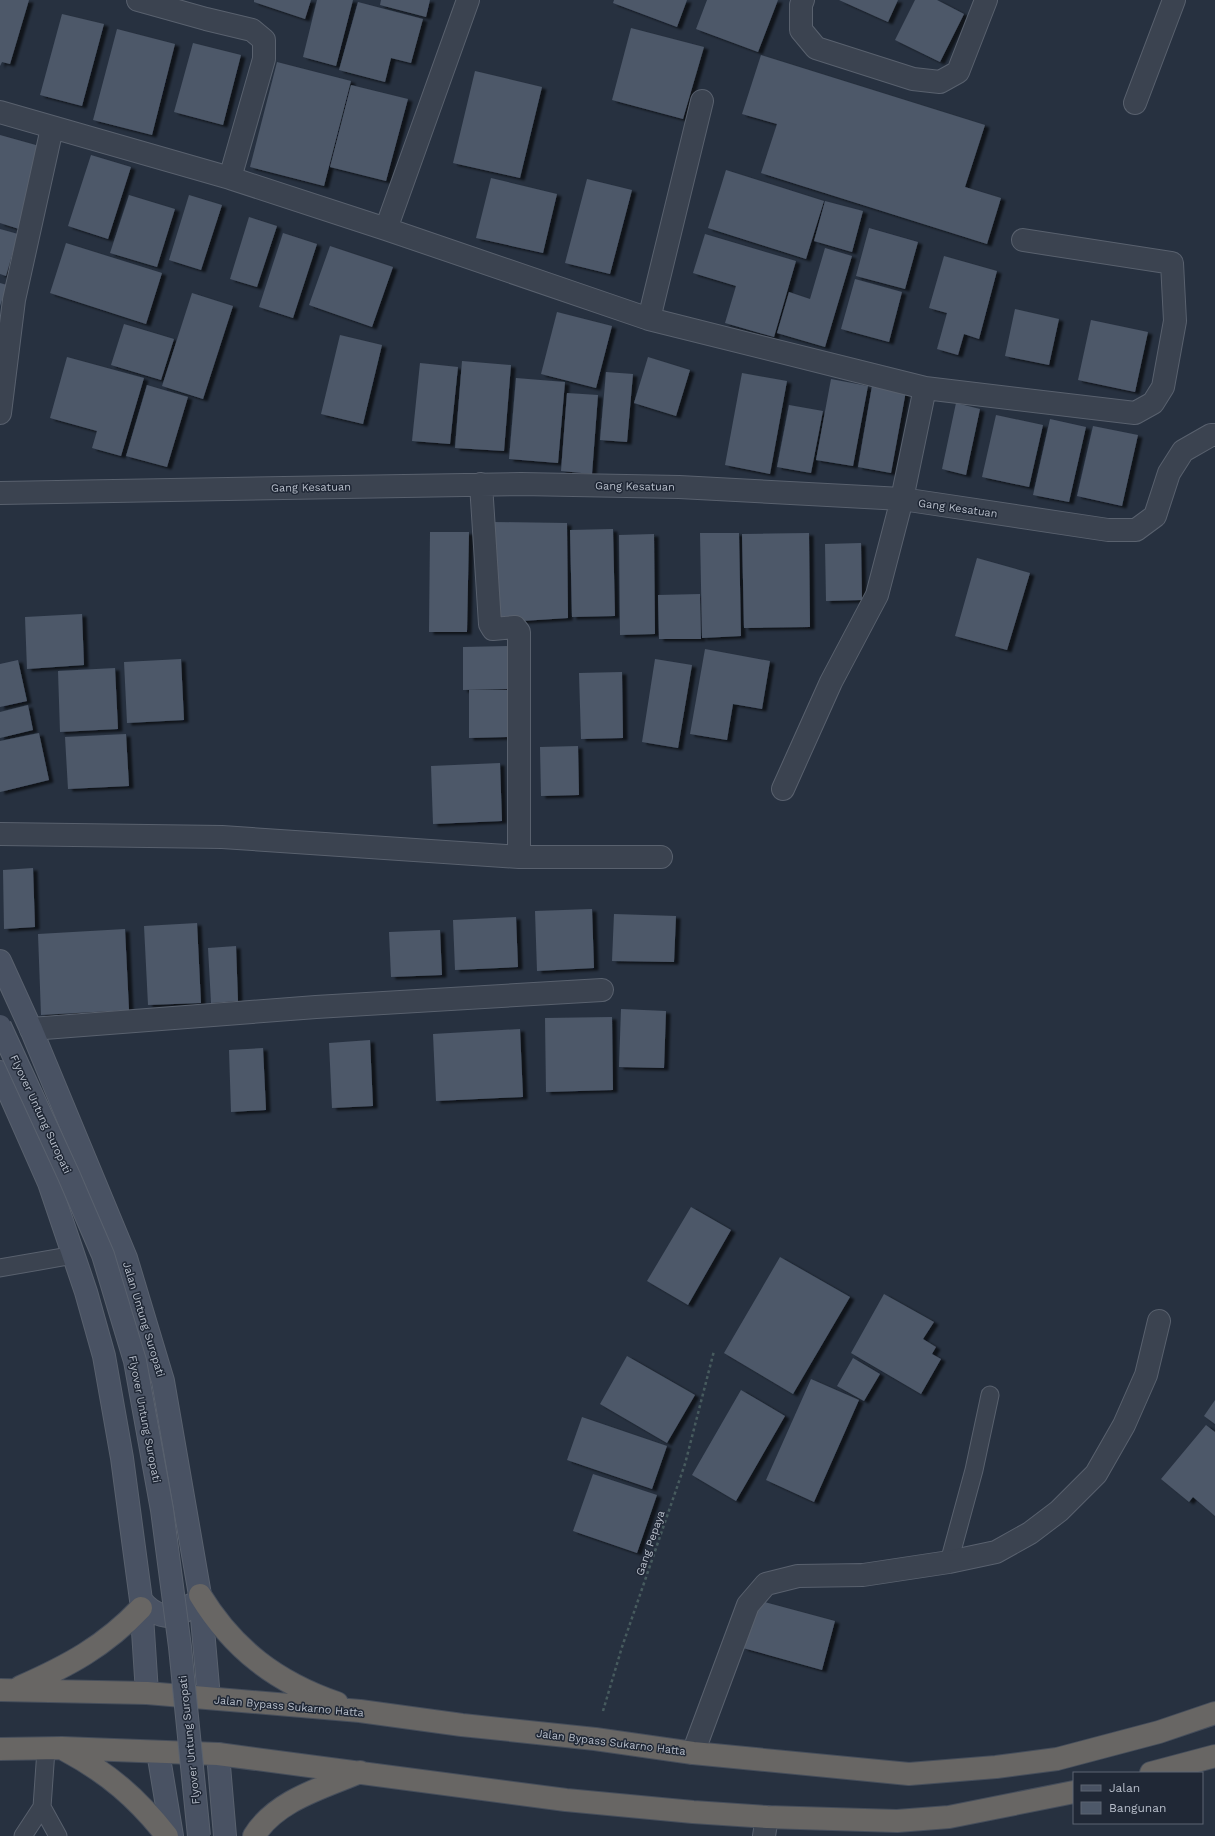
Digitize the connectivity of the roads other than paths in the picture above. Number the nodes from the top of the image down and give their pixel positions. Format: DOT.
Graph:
graph roads {
  1 [pos="138,0"];
  2 [pos="468,0"];
  3 [pos="804,0"];
  4 [pos="986,0"];
  5 [pos="1174,0"];
  6 [pos="702,101"];
  7 [pos="1135,103"];
  8 [pos="0,112"];
  9 [pos="52,128"];
  10 [pos="230,178"];
  11 [pos="386,229"];
  12 [pos="1023,240"];
  13 [pos="648,318"];
  14 [pos="924,388"];
  15 [pos="0,413"];
  16 [pos="1215,435"];
  17 [pos="480,484"];
  18 [pos="0,493"];
  19 [pos="902,499"];
  20 [pos="783,789"];
  21 [pos="0,834"];
  22 [pos="519,857"];
  23 [pos="661,857"];
  24 [pos="0,962"];
  25 [pos="602,990"];
  26 [pos="0,1026"];
  27 [pos="31,1029"];
  28 [pos="0,1072"];
  29 [pos="74,1255"];
  30 [pos="0,1268"];
  31 [pos="1159,1321"];
  32 [pos="990,1395"];
  33 [pos="949,1562"];
  34 [pos="199,1590"];
  35 [pos="141,1604"];
  36 [pos="7,1690"];
  37 [pos="147,1693"];
  38 [pos="209,1698"];
  39 [pos="360,1712"];
  40 [pos="1215,1713"];
  41 [pos="0,1749"];
  42 [pos="54,1749"];
  43 [pos="158,1752"];
  44 [pos="693,1753"];
  45 [pos="218,1754"];
  46 [pos="1215,1756"];
  47 [pos="361,1772"];
  48 [pos="1155,1772"];
  49 [pos="1073,1792"];
  50 [pos="42,1807"];
  51 [pos="765,1827"];
  52 [pos="224,1828"];
  53 [pos="170,1833"];
  54 [pos="23,1836"];
  55 [pos="58,1836"];
  56 [pos="199,1836"];
  57 [pos="254,1836"];
  1 -- 10 [label="street"];
  2 -- 11 [label="street"];
  3 -- 4 [label="street"];
  5 -- 7 [label="street"];
  6 -- 13 [label="street"];
  8 -- 9 [label="street"];
  9 -- 10 [label="street"];
  9 -- 15 [label="street"];
  10 -- 11 [label="street"];
  11 -- 13 [label="street"];
  12 -- 14 [label="street"];
  13 -- 14 [label="street"];
  14 -- 19 [label="street"];
  16 -- 19 [label="street, Gang Kesatuan"];
  17 -- 18 [label="street, Gang Kesatuan"];
  17 -- 19 [label="street, Gang Kesatuan"];
  17 -- 22 [label="street"];
  19 -- 20 [label="street"];
  21 -- 22 [label="street"];
  22 -- 23 [label="street"];
  24 -- 27 [label="main road, Jalan Untung Suropati"];
  25 -- 27 [label="street"];
  26 -- 56 [label="main road, Flyover Untung Suropati, bridge"];
  27 -- 34 [label="main road, Jalan Untung Suropati"];
  28 -- 29 [label="main road"];
  29 -- 30 [label="lane"];
  29 -- 35 [label="main road"];
  31 -- 33 [label="street"];
  32 -- 33 [label="lane"];
  33 -- 44 [label="street"];
  34 -- 35 [label="main road"];
  34 -- 38 [label="main road, Jalan Untung Suropati"];
  34 -- 39 [label="highway"];
  35 -- 36 [label="highway"];
  35 -- 37 [label="main road"];
  36 -- 37 [label="highway, Jalan Bypass Sukarno Hatta"];
  37 -- 38 [label="highway, Jalan Bypass Sukarno Hatta"];
  38 -- 39 [label="highway, Jalan Bypass Sukarno Hatta"];
  39 -- 44 [label="highway, Jalan Bypass Sukarno Hatta"];
  40 -- 44 [label="highway, Jalan Bypass Sukarno Hatta"];
  41 -- 42 [label="highway"];
  42 -- 43 [label="highway"];
  42 -- 50 [label="lane"];
  42 -- 53 [label="highway"];
  43 -- 45 [label="highway"];
  43 -- 53 [label="main road"];
  45 -- 47 [label="highway"];
  45 -- 52 [label="main road"];
  46 -- 48 [label="highway"];
  47 -- 51 [label="highway"];
  47 -- 57 [label="highway"];
  49 -- 51 [label="highway"];
  50 -- 54 [label="lane"];
  50 -- 55 [label="lane"];
  52 -- 53 [label="main road"];
}
